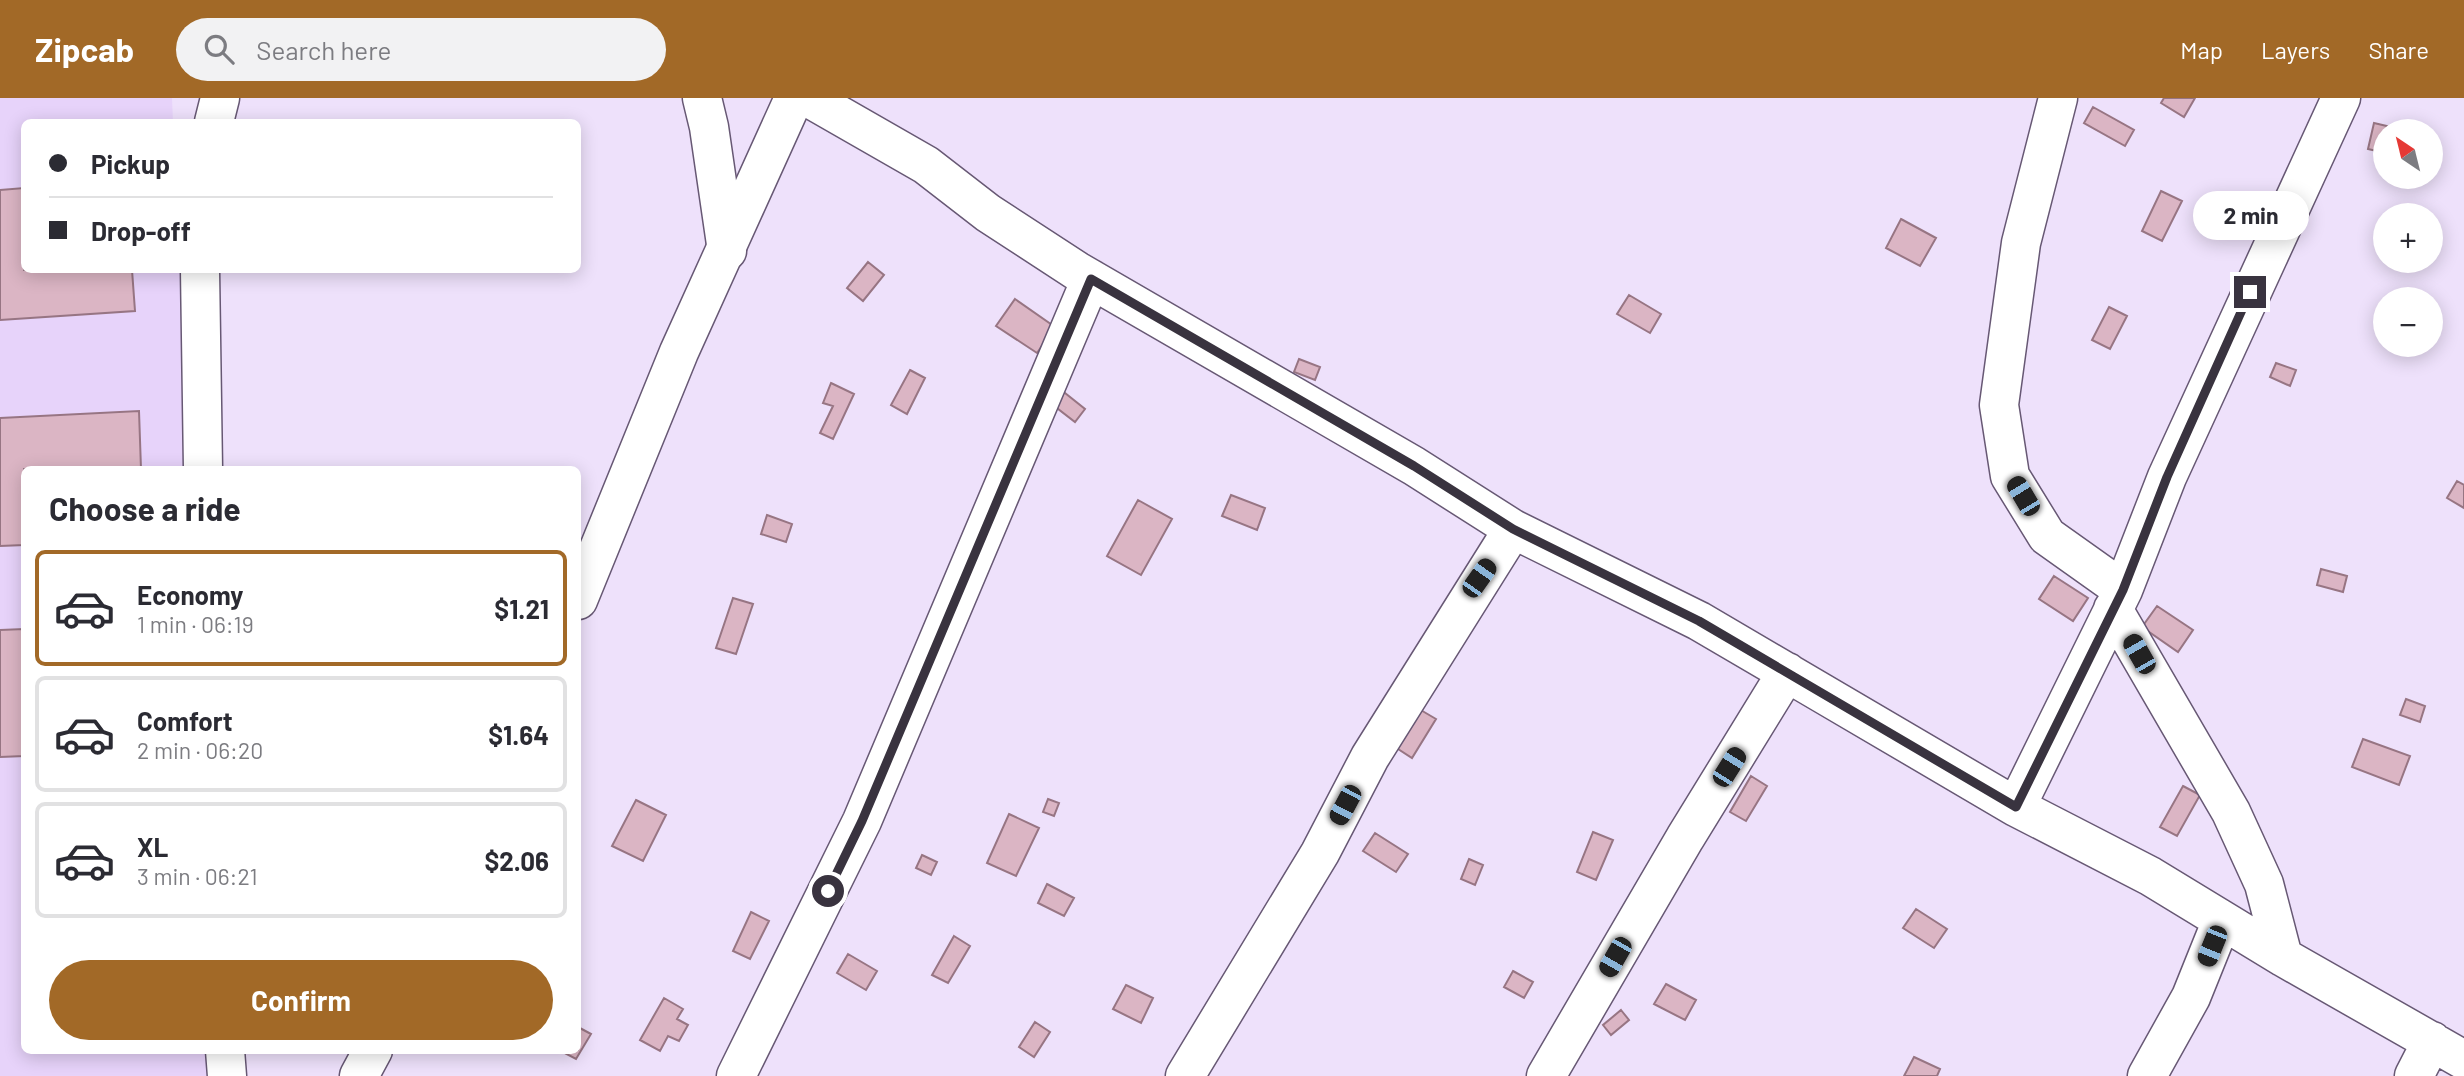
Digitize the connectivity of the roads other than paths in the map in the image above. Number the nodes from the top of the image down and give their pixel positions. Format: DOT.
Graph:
graph roads {
  1 [pos="220,98"];
  2 [pos="702,98"];
  3 [pos="794,98"];
  4 [pos="809,98"];
  5 [pos="2058,98"];
  6 [pos="2341,98"];
  7 [pos="215,119"];
  8 [pos="727,251"];
  9 [pos="200,273"];
  10 [pos="1091,279"];
  11 [pos="203,466"];
  12 [pos="1513,529"];
  13 [pos="581,593"];
  14 [pos="2118,600"];
  15 [pos="1787,672"];
  16 [pos="2016,807"];
  17 [pos="2222,920"];
  18 [pos="2283,957"];
  19 [pos="2448,1050"];
  20 [pos="225,1054"];
  21 [pos="371,1054"];
  22 [pos="227,1076"];
  23 [pos="359,1076"];
  24 [pos="736,1076"];
  25 [pos="1185,1076"];
  26 [pos="1546,1076"];
  27 [pos="2147,1076"];
  28 [pos="2414,1076"];
  1 -- 7 [label="street"];
  2 -- 8 [label="street"];
  3 -- 8 [label="street"];
  4 -- 10 [label="street"];
  5 -- 14 [label="street"];
  6 -- 14 [label="street"];
  8 -- 13 [label="street"];
  9 -- 11 [label="street"];
  10 -- 12 [label="street"];
  10 -- 24 [label="street"];
  12 -- 15 [label="street"];
  12 -- 25 [label="street"];
  14 -- 16 [label="street"];
  14 -- 18 [label="street"];
  15 -- 16 [label="street"];
  15 -- 26 [label="street"];
  16 -- 17 [label="street"];
  17 -- 18 [label="street"];
  17 -- 27 [label="street"];
  18 -- 19 [label="street"];
  19 -- 28 [label="street"];
  20 -- 22 [label="street"];
  21 -- 23 [label="street"];
}
